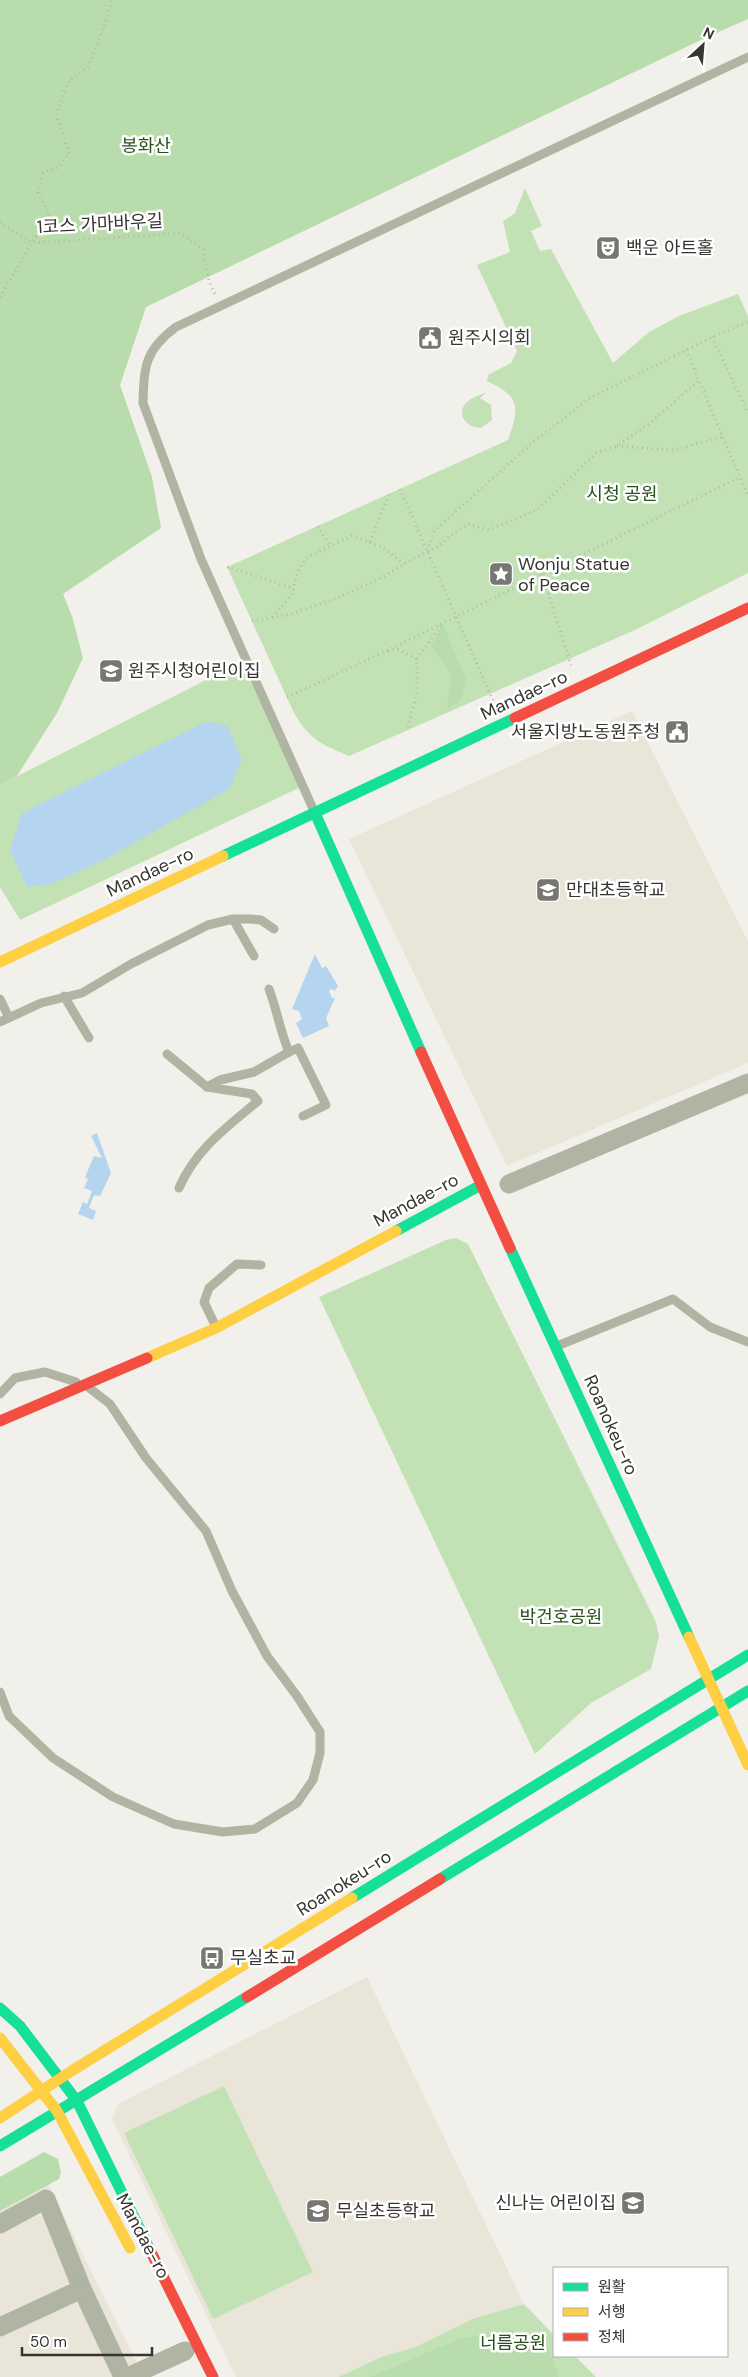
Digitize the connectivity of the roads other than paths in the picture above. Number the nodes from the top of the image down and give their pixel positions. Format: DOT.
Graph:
graph roads {
  1 [pos="748,57"];
  2 [pos="748,608"];
  3 [pos="315,813"];
  4 [pos="233,919"];
  5 [pos="274,929"];
  6 [pos="254,956"];
  7 [pos="0,962"];
  8 [pos="269,989"];
  9 [pos="64,996"];
  10 [pos="0,999"];
  11 [pos="9,1018"];
  12 [pos="0,1022"];
  13 [pos="89,1038"];
  14 [pos="289,1052"];
  15 [pos="167,1054"];
  16 [pos="748,1083"];
  17 [pos="207,1087"];
  18 [pos="303,1116"];
  19 [pos="509,1184"];
  20 [pos="481,1185"];
  21 [pos="179,1188"];
  22 [pos="261,1266"];
  23 [pos="216,1328"];
  24 [pos="748,1342"];
  25 [pos="557,1346"];
  26 [pos="85,1384"];
  27 [pos="0,1394"];
  28 [pos="0,1422"];
  29 [pos="748,1655"];
  30 [pos="707,1680"];
  31 [pos="748,1691"];
  32 [pos="0,1692"];
  33 [pos="721,1708"];
  34 [pos="748,1765"];
  35 [pos="0,2008"];
  36 [pos="0,2038"];
  37 [pos="60,2078"];
  38 [pos="41,2089"];
  39 [pos="77,2101"];
  40 [pos="57,2111"];
  41 [pos="0,2118"];
  42 [pos="0,2146"];
  43 [pos="0,2224"];
  44 [pos="135,2257"];
  45 [pos="82,2289"];
  46 [pos="0,2326"];
  47 [pos="185,2351"];
  48 [pos="123,2377"];
  49 [pos="128,2377"];
  50 [pos="213,2377"];
  1 -- 3 [label="lane"];
  2 -- 3 [label="street, Mandae-ro"];
  3 -- 7 [label="street, Mandae-ro"];
  3 -- 20 [label="street, Mandae-ro"];
  4 -- 5 [label="lane"];
  4 -- 6 [label="lane"];
  4 -- 9 [label="lane"];
  8 -- 14 [label="lane"];
  9 -- 11 [label="lane"];
  9 -- 13 [label="lane"];
  10 -- 11 [label="lane"];
  11 -- 12 [label="lane"];
  14 -- 17 [label="lane"];
  14 -- 18 [label="lane"];
  15 -- 17 [label="lane"];
  16 -- 19 [label="street"];
  17 -- 21 [label="lane"];
  20 -- 23 [label="street, Mandae-ro"];
  20 -- 25 [label="street, Roanokeu-ro"];
  22 -- 23 [label="lane"];
  23 -- 26 [label="street, Mandae-ro"];
  24 -- 25 [label="lane"];
  25 -- 30 [label="street, Roanokeu-ro"];
  26 -- 27 [label="lane"];
  26 -- 28 [label="street, Mandae-ro"];
  26 -- 32 [label="lane"];
  29 -- 30 [label="street, Roanokeu-ro"];
  30 -- 33 [label="street"];
  30 -- 37 [label="street, Roanokeu-ro"];
  31 -- 33 [label="street"];
  33 -- 34 [label="street"];
  33 -- 39 [label="street"];
  35 -- 37 [label="street"];
  36 -- 38 [label="street"];
  37 -- 38 [label="street, Roanokeu-ro"];
  37 -- 39 [label="street"];
  38 -- 40 [label="street, Mandae-ro"];
  38 -- 41 [label="street, Roanokeu-ro"];
  39 -- 40 [label="street"];
  39 -- 50 [label="street"];
  40 -- 42 [label="street"];
  40 -- 44 [label="street, Mandae-ro"];
  43 -- 45 [label="street"];
  45 -- 46 [label="street"];
  45 -- 48 [label="street"];
  47 -- 49 [label="street"];
}
